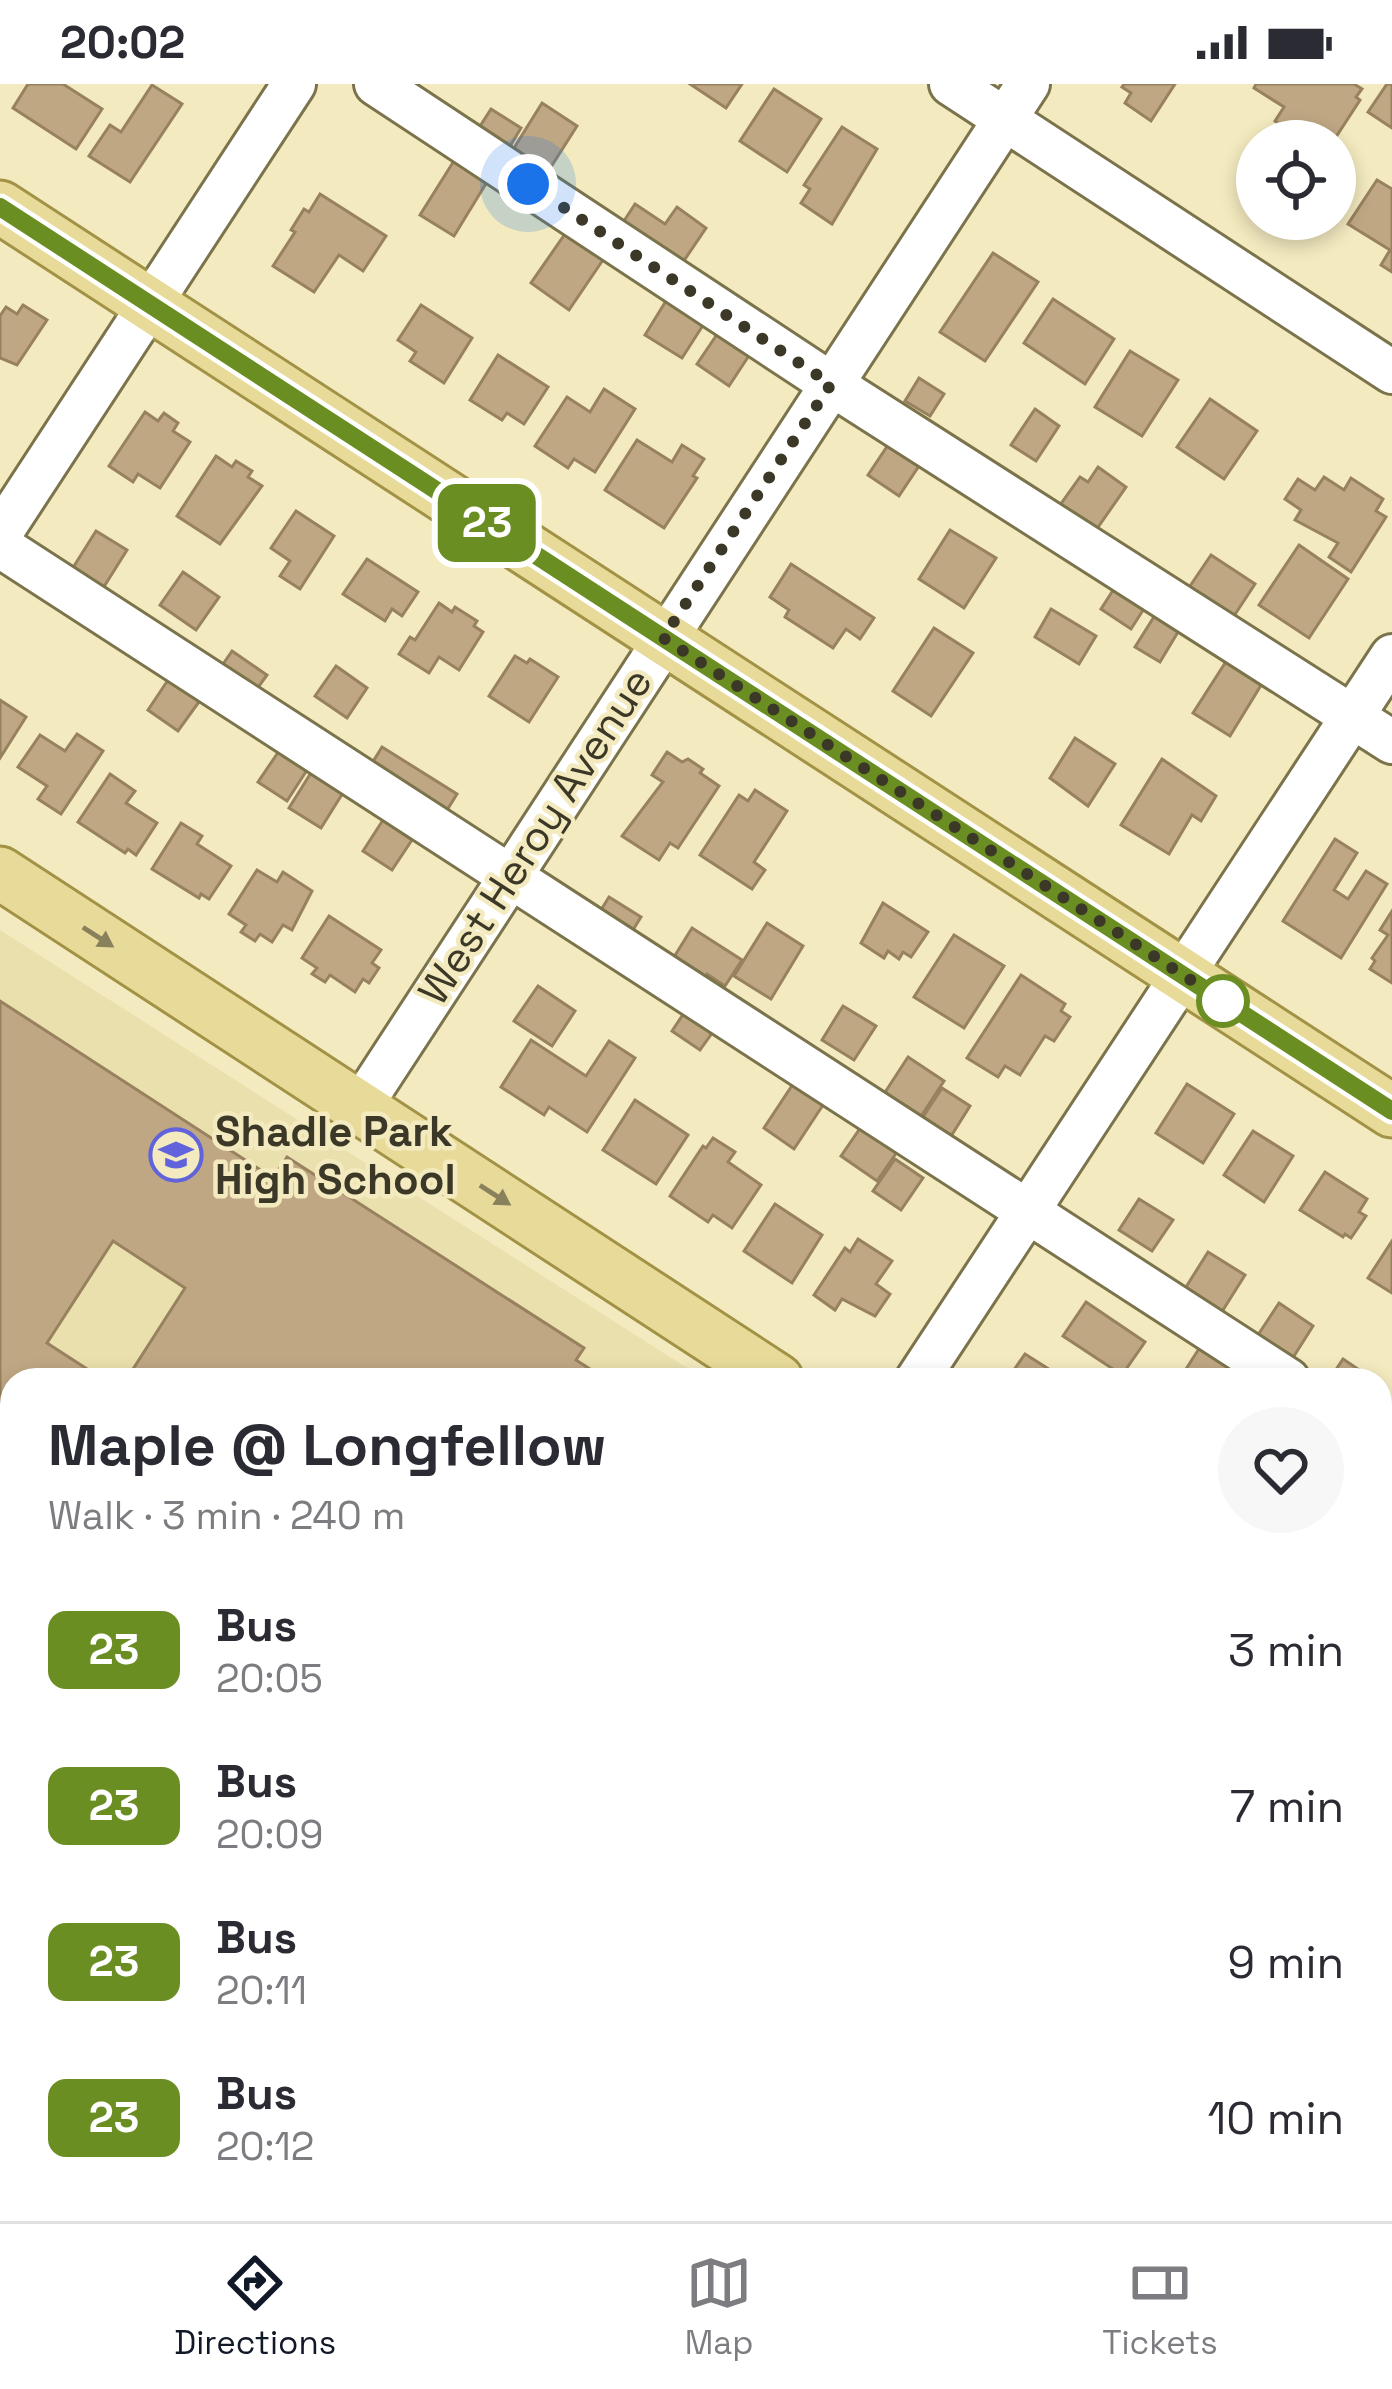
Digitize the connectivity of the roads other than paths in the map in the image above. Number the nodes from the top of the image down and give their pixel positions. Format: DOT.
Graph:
graph roads {
  1 [pos="294,84"];
  2 [pos="376,84"];
  3 [pos="951,84"];
  4 [pos="1017,101"];
  5 [pos="0,207"];
  6 [pos="150,305"];
  7 [pos="1392,372"];
  8 [pos="831,384"];
  9 [pos="0,534"];
  10 [pos="0,546"];
  11 [pos="663,638"];
  12 [pos="1392,656"];
  13 [pos="1353,716"];
  14 [pos="1392,742"];
  15 [pos="0,873"];
  16 [pos="511,874"];
  17 [pos="1182,974"];
  18 [pos="360,1107"];
  19 [pos="1392,1111"];
  20 [pos="1028,1209"];
  21 [pos="759,1368"];
  22 [pos="925,1368"];
  23 [pos="1270,1368"];
  1 -- 6 [label="street"];
  2 -- 8 [label="street"];
  3 -- 4 [label="street"];
  4 -- 7 [label="street"];
  4 -- 8 [label="street, West Heroy Avenue"];
  5 -- 6 [label="main road"];
  6 -- 9 [label="street"];
  6 -- 11 [label="main road"];
  8 -- 11 [label="street, West Heroy Avenue"];
  8 -- 13 [label="street"];
  10 -- 16 [label="street"];
  11 -- 16 [label="street, West Heroy Avenue"];
  11 -- 17 [label="main road"];
  12 -- 13 [label="street"];
  13 -- 14 [label="street"];
  13 -- 17 [label="street"];
  15 -- 18 [label="main road, one-way"];
  16 -- 18 [label="street, West Heroy Avenue"];
  16 -- 20 [label="street"];
  17 -- 19 [label="main road"];
  17 -- 20 [label="street"];
  18 -- 21 [label="main road, one-way"];
  20 -- 22 [label="street"];
  20 -- 23 [label="street"];
}
